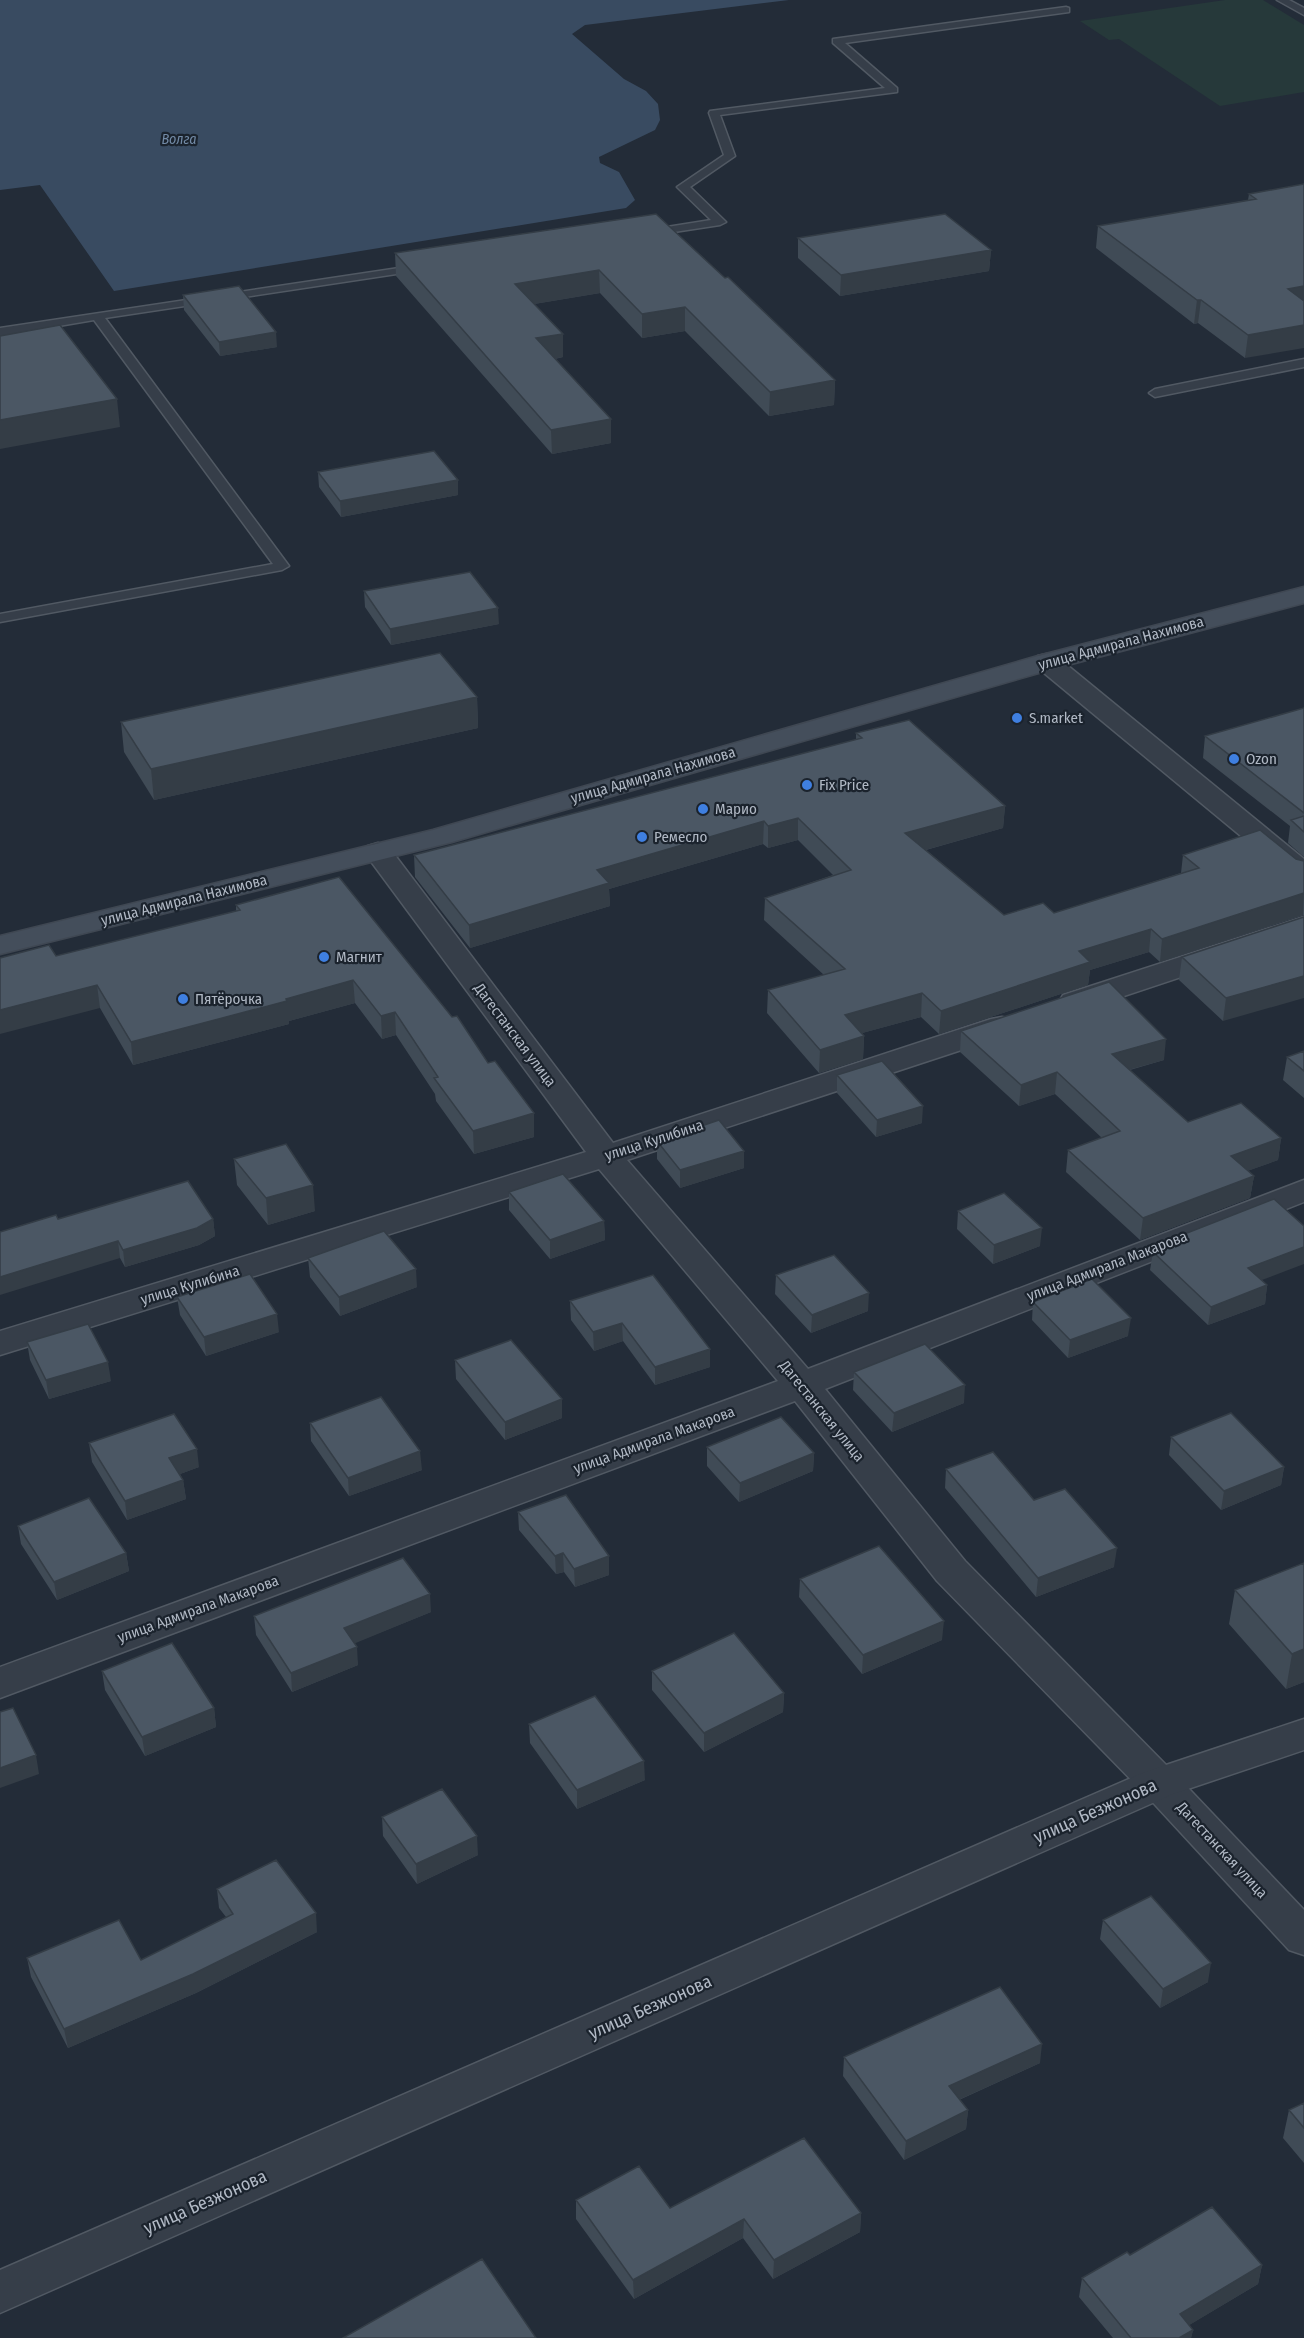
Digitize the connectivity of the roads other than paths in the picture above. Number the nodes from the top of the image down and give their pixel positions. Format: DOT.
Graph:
graph roads {
  1 [pos="1282,0"];
  2 [pos="1066,10"];
  3 [pos="1304,12"];
  4 [pos="637,235"];
  5 [pos="426,267"];
  6 [pos="97,316"];
  7 [pos="0,332"];
  8 [pos="1304,363"];
  9 [pos="1155,393"];
  10 [pos="1304,596"];
  11 [pos="0,618"];
  12 [pos="1047,662"];
  13 [pos="378,852"];
  14 [pos="1304,874"];
  15 [pos="1304,926"];
  16 [pos="0,945"];
  17 [pos="606,1156"];
  18 [pos="1304,1190"];
  19 [pos="0,1343"];
  20 [pos="802,1385"];
  21 [pos="0,1683"];
  22 [pos="1304,1734"];
  23 [pos="1159,1783"];
  24 [pos="1304,1938"];
  25 [pos="0,2292"];
  1 -- 3 [label="lane"];
  2 -- 4 [label="lane"];
  5 -- 6 [label="lane"];
  6 -- 7 [label="lane"];
  6 -- 11 [label="lane"];
  8 -- 9 [label="lane"];
  10 -- 12 [label="main road, улица Адмирала Нахимова"];
  12 -- 13 [label="main road, улица Адмирала Нахимова"];
  12 -- 14 [label="street"];
  13 -- 16 [label="main road, улица Адмирала Нахимова"];
  13 -- 17 [label="street, Дагестанская улица"];
  15 -- 17 [label="street, улица Кулибина"];
  17 -- 19 [label="street, улица Кулибина"];
  17 -- 20 [label="street, Дагестанская улица"];
  18 -- 20 [label="street, улица Адмирала Макарова"];
  20 -- 21 [label="street, улица Адмирала Макарова"];
  20 -- 23 [label="street, Дагестанская улица"];
  22 -- 23 [label="street, улица Безжонова"];
  23 -- 24 [label="street, Дагестанская улица"];
  23 -- 25 [label="street, улица Безжонова"];
}
